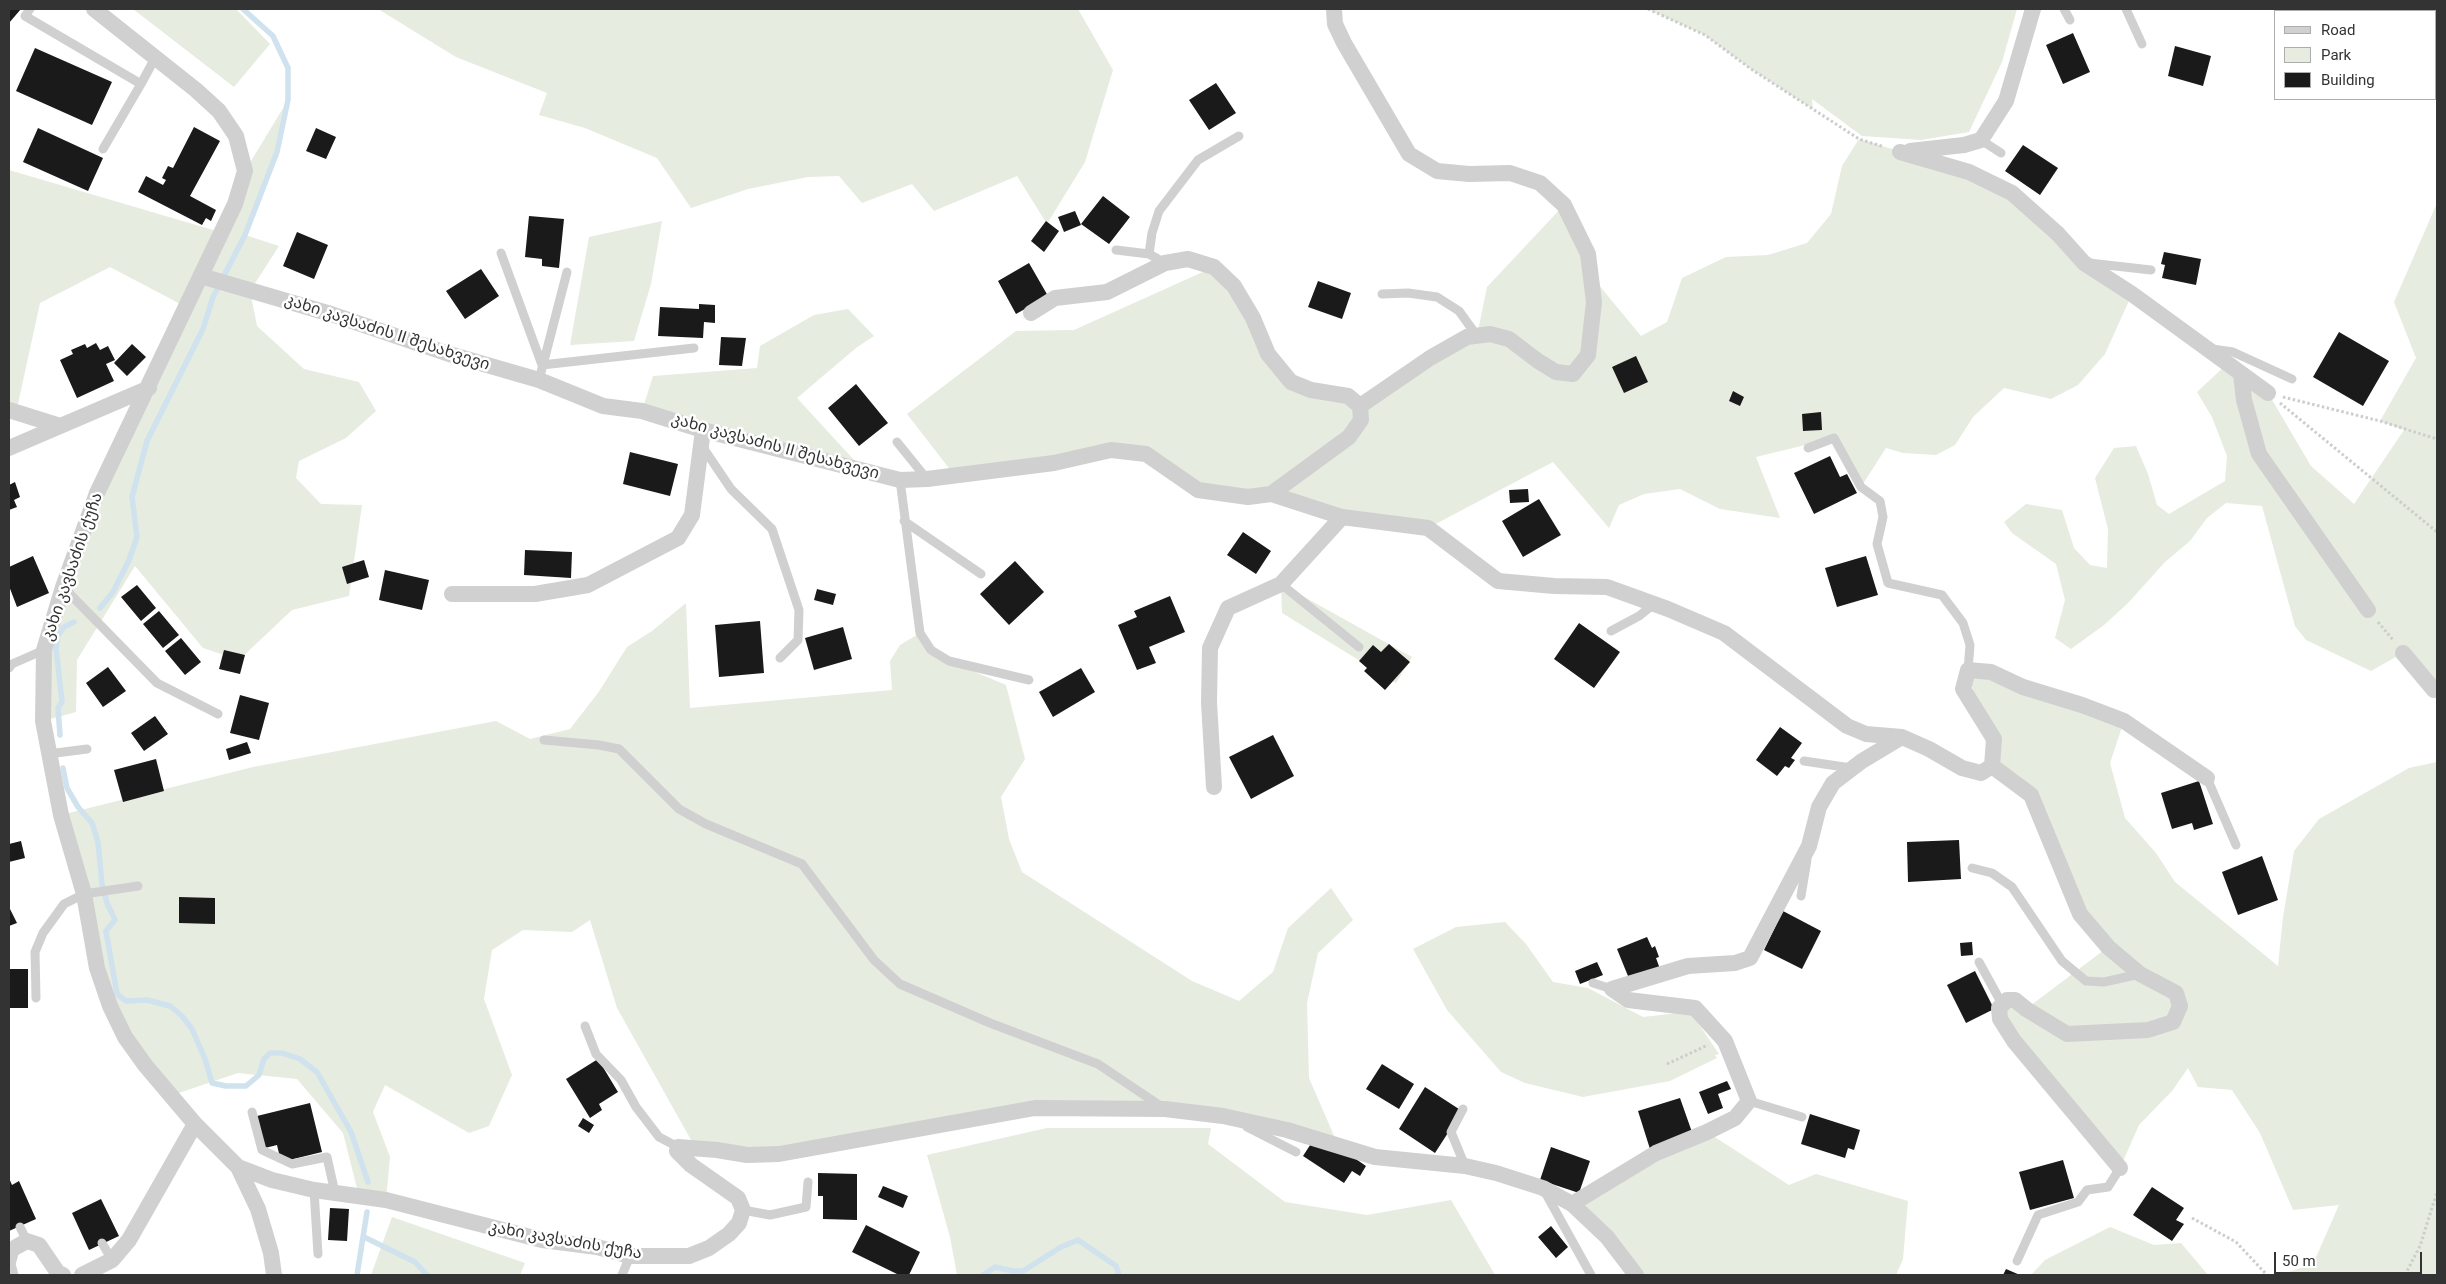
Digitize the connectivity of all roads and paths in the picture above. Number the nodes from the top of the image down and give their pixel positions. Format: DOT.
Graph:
graph roads {
  1 [pos="30,9"];
  2 [pos="94,9"];
  3 [pos="1334,9"];
  4 [pos="1648,9"];
  5 [pos="2033,9"];
  6 [pos="2064,9"];
  7 [pos="2126,9"];
  8 [pos="2070,20"];
  9 [pos="2142,44"];
  10 [pos="155,58"];
  11 [pos="141,84"];
  12 [pos="1239,136"];
  13 [pos="1980,140"];
  14 [pos="104,149"];
  15 [pos="1900,152"];
  16 [pos="2001,153"];
  17 [pos="1116,250"];
  18 [pos="501,253"];
  19 [pos="1150,254"];
  20 [pos="2084,262"];
  21 [pos="1165,263"];
  22 [pos="2151,270"];
  23 [pos="567,272"];
  24 [pos="206,277"];
  25 [pos="1382,294"];
  26 [pos="1031,314"];
  27 [pos="1477,336"];
  28 [pos="694,348"];
  29 [pos="2207,349"];
  30 [pos="540,372"];
  31 [pos="2240,374"];
  32 [pos="2292,379"];
  33 [pos="149,388"];
  34 [pos="2268,393"];
  35 [pos="1360,406"];
  36 [pos="9,410"];
  37 [pos="60,426"];
  38 [pos="702,437"];
  39 [pos="2437,439"];
  40 [pos="897,442"];
  41 [pos="9,448"];
  42 [pos="1808,448"];
  43 [pos="927,479"];
  44 [pos="900,480"];
  45 [pos="1271,494"];
  46 [pos="1342,518"];
  47 [pos="904,522"];
  48 [pos="2437,532"];
  49 [pos="981,574"];
  50 [pos="1281,584"];
  51 [pos="63,586"];
  52 [pos="452,594"];
  53 [pos="1654,604"];
  54 [pos="2368,610"];
  55 [pos="1611,631"];
  56 [pos="1359,647"];
  57 [pos="44,650"];
  58 [pos="2403,653"];
  59 [pos="780,658"];
  60 [pos="10,666"];
  61 [pos="1968,670"];
  62 [pos="1029,680"];
  63 [pos="2436,692"];
  64 [pos="218,714"];
  65 [pos="1902,737"];
  66 [pos="544,740"];
  67 [pos="87,749"];
  68 [pos="48,754"];
  69 [pos="1804,761"];
  70 [pos="1992,766"];
  71 [pos="1852,768"];
  72 [pos="2207,778"];
  73 [pos="1214,787"];
  74 [pos="2236,845"];
  75 [pos="1809,846"];
  76 [pos="1972,868"];
  77 [pos="138,886"];
  78 [pos="84,894"];
  79 [pos="1801,896"];
  80 [pos="1979,962"];
  81 [pos="2140,974"];
  82 [pos="1593,983"];
  83 [pos="1612,989"];
  84 [pos="36,998"];
  85 [pos="2002,1004"];
  86 [pos="585,1026"];
  87 [pos="1725,1041"];
  88 [pos="1667,1064"];
  89 [pos="1749,1101"];
  90 [pos="1165,1109"];
  91 [pos="1463,1109"];
  92 [pos="252,1112"];
  93 [pos="1223,1116"];
  94 [pos="1802,1117"];
  95 [pos="195,1124"];
  96 [pos="678,1147"];
  97 [pos="1296,1152"];
  98 [pos="1465,1166"];
  99 [pos="238,1167"];
  100 [pos="2120,1168"];
  101 [pos="808,1182"];
  102 [pos="1543,1188"];
  103 [pos="314,1190"];
  104 [pos="2437,1192"];
  105 [pos="335,1193"];
  106 [pos="1572,1204"];
  107 [pos="743,1210"];
  108 [pos="2192,1218"];
  109 [pos="21,1238"];
  110 [pos="102,1244"];
  111 [pos="318,1254"];
  112 [pos="630,1256"];
  113 [pos="112,1260"];
  114 [pos="2017,1261"];
  115 [pos="14,1275"];
  116 [pos="63,1275"];
  117 [pos="82,1275"];
  118 [pos="274,1275"];
  119 [pos="622,1275"];
  120 [pos="1591,1275"];
  121 [pos="1636,1275"];
  122 [pos="2267,1275"];
  123 [pos="2405,1275"];
  1 -- 11 [label="lane"];
  2 -- 10 [label="street, კახი კავსაძის ქუჩა"];
  3 -- 27 [label="street"];
  4 -- 15 [label="path"];
  5 -- 13 [label="street"];
  6 -- 8 [label="lane"];
  7 -- 9 [label="lane"];
  10 -- 11 [label="lane"];
  10 -- 24 [label="street, კახი კავსაძის ქუჩა"];
  11 -- 14 [label="lane"];
  12 -- 19 [label="lane"];
  13 -- 15 [label="street"];
  13 -- 16 [label="lane"];
  15 -- 20 [label="street"];
  17 -- 19 [label="lane"];
  18 -- 30 [label="lane"];
  19 -- 21 [label="lane"];
  20 -- 22 [label="lane"];
  20 -- 29 [label="street"];
  21 -- 26 [label="street"];
  21 -- 35 [label="street"];
  23 -- 30 [label="lane"];
  24 -- 30 [label="street, კახი კავსაძის II შესახვევი"];
  24 -- 33 [label="street, კახი კავსაძის ქუჩა"];
  25 -- 27 [label="lane"];
  27 -- 35 [label="street"];
  28 -- 30 [label="lane"];
  29 -- 31 [label="street"];
  29 -- 32 [label="lane"];
  30 -- 38 [label="street, კახი კავსაძის II შესახვევი"];
  31 -- 34 [label="street"];
  31 -- 54 [label="street"];
  33 -- 37 [label="street"];
  33 -- 51 [label="street, კახი კავსაძის ქუჩა"];
  34 -- 39 [label="path"];
  34 -- 48 [label="path"];
  35 -- 45 [label="street"];
  36 -- 37 [label="street"];
  37 -- 41 [label="street"];
  38 -- 44 [label="street, კახი კავსაძის II შესახვევი"];
  38 -- 52 [label="street"];
  38 -- 59 [label="lane"];
  40 -- 43 [label="lane"];
  42 -- 61 [label="lane"];
  43 -- 44 [label="street, კახი კავსაძის II შესახვევი"];
  43 -- 45 [label="street, კახი კავსაძის II შესახვევი"];
  44 -- 47 [label="lane"];
  45 -- 46 [label="street, კახი კავსაძის II შესახვევი"];
  46 -- 50 [label="street"];
  46 -- 53 [label="street, კახი კავსაძის II შესახვევი"];
  47 -- 49 [label="lane"];
  47 -- 62 [label="lane"];
  50 -- 56 [label="lane"];
  50 -- 73 [label="street"];
  51 -- 57 [label="street, კახი კავსაძის ქუჩა"];
  51 -- 64 [label="lane"];
  53 -- 55 [label="lane"];
  53 -- 65 [label="street, კახი კავსაძის II შესახვევი"];
  54 -- 58 [label="path"];
  57 -- 60 [label="lane"];
  57 -- 68 [label="street, კახი კავსაძის ქუჩა"];
  58 -- 63 [label="street"];
  61 -- 70 [label="street"];
  61 -- 72 [label="street"];
  65 -- 70 [label="street, კახი კავსაძის II შესახვევი"];
  65 -- 71 [label="street"];
  66 -- 90 [label="lane"];
  67 -- 68 [label="lane"];
  68 -- 78 [label="street, კახი კავსაძის ქუჩა"];
  69 -- 71 [label="lane"];
  70 -- 81 [label="street"];
  71 -- 75 [label="street"];
  72 -- 74 [label="lane"];
  75 -- 79 [label="lane"];
  75 -- 83 [label="street"];
  76 -- 81 [label="lane"];
  77 -- 78 [label="lane"];
  78 -- 84 [label="lane"];
  78 -- 95 [label="street, კახი კავსაძის ქუჩა"];
  80 -- 85 [label="lane"];
  81 -- 85 [label="street"];
  82 -- 83 [label="lane"];
  83 -- 87 [label="street"];
  85 -- 100 [label="street"];
  86 -- 96 [label="lane"];
  87 -- 88 [label="path"];
  87 -- 89 [label="street"];
  89 -- 94 [label="lane"];
  89 -- 106 [label="street"];
  90 -- 93 [label="street"];
  90 -- 96 [label="street"];
  91 -- 98 [label="lane"];
  92 -- 105 [label="lane"];
  93 -- 97 [label="lane"];
  93 -- 98 [label="street"];
  95 -- 99 [label="street, კახი კავსაძის ქუჩა"];
  95 -- 113 [label="street"];
  96 -- 107 [label="street"];
  98 -- 102 [label="street"];
  99 -- 103 [label="street, კახი კავსაძის ქუჩა"];
  99 -- 118 [label="street, კახი კავსაძის ქუჩა"];
  100 -- 114 [label="lane"];
  101 -- 107 [label="lane"];
  102 -- 106 [label="street"];
  102 -- 120 [label="lane"];
  103 -- 105 [label="street, კახი კავსაძის ქუჩა"];
  103 -- 111 [label="lane"];
  104 -- 123 [label="path"];
  105 -- 112 [label="street, კახი კავსაძის ქუჩა"];
  106 -- 121 [label="street"];
  107 -- 112 [label="street, კახი კავსაძის ქუჩა"];
  108 -- 122 [label="path"];
  109 -- 115 [label="lane"];
  109 -- 116 [label="street"];
  110 -- 113 [label="lane"];
  112 -- 119 [label="lane"];
  113 -- 117 [label="street"];
}
